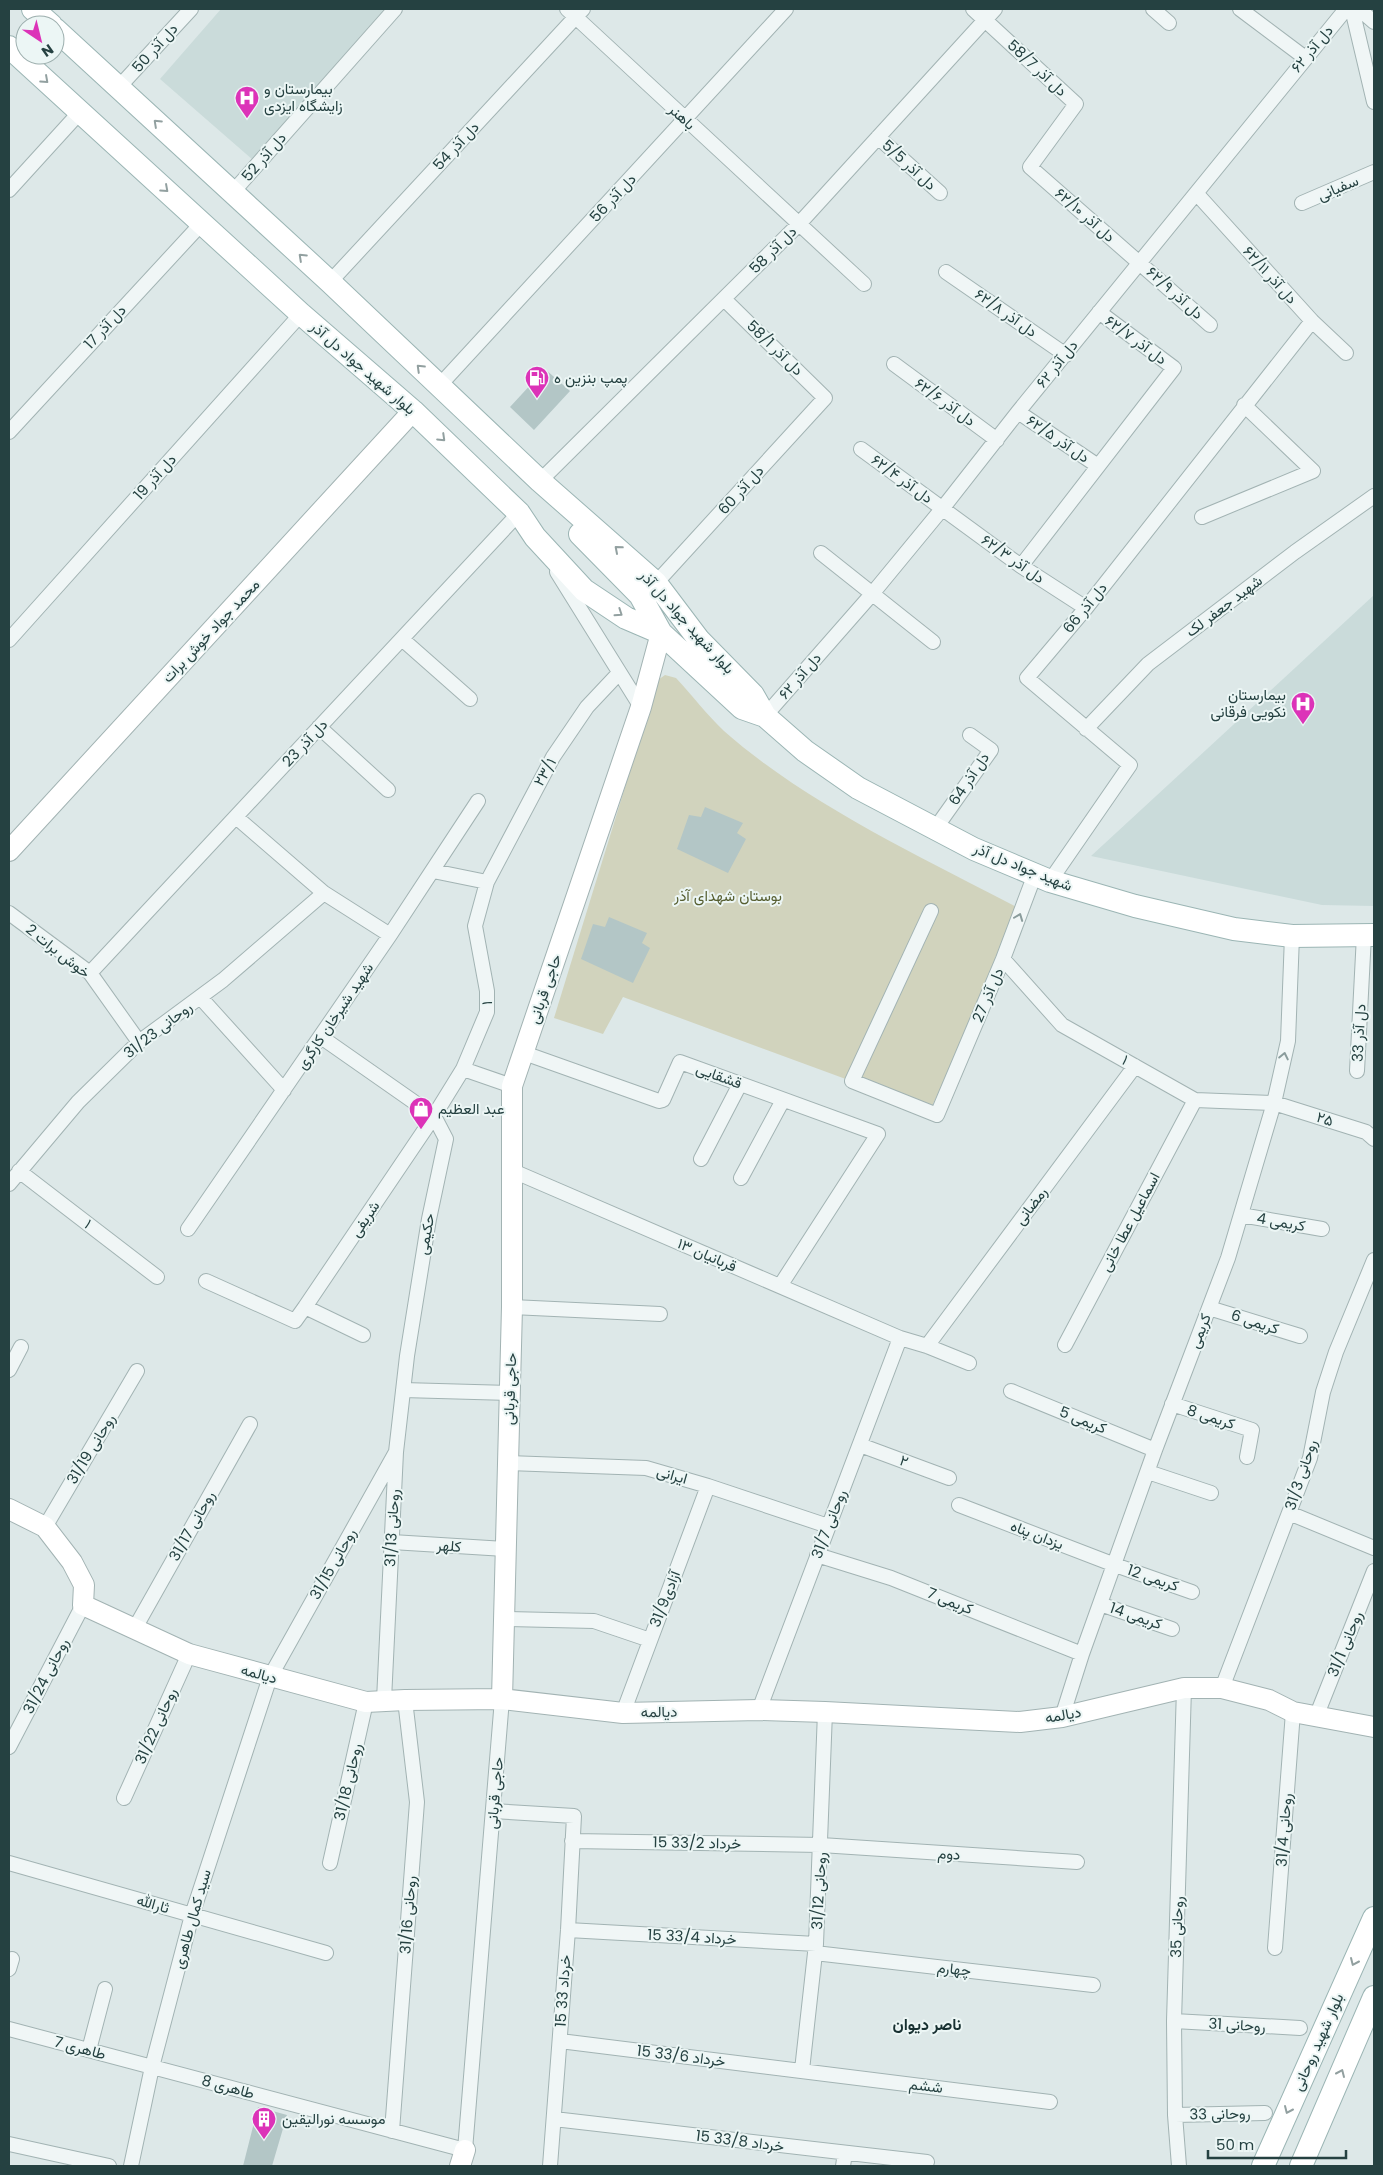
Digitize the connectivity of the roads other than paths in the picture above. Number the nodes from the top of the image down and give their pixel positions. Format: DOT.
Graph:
graph roads {
  1 [pos="191,9"];
  2 [pos="395,9"];
  3 [pos="786,9"];
  4 [pos="973,9"];
  5 [pos="994,9"];
  6 [pos="1153,9"];
  7 [pos="1240,9"];
  8 [pos="1346,9"];
  9 [pos="1352,9"];
  10 [pos="1359,9"];
  11 [pos="575,11"];
  12 [pos="985,20"];
  13 [pos="1374,22"];
  14 [pos="1169,23"];
  15 [pos="65,38"];
  16 [pos="9,47"];
  17 [pos="1304,58"];
  18 [pos="119,88"];
  19 [pos="1374,102"];
  20 [pos="80,112"];
  21 [pos="685,120"];
  22 [pos="878,137"];
  23 [pos="1030,167"];
  24 [pos="1374,172"];
  25 [pos="9,190"];
  26 [pos="232,193"];
  27 [pos="940,193"];
  28 [pos="1197,194"];
  29 [pos="1302,203"];
  30 [pos="202,223"];
  31 [pos="798,225"];
  32 [pos="1141,262"];
  33 [pos="946,272"];
  34 [pos="330,282"];
  35 [pos="864,284"];
  36 [pos="724,299"];
  37 [pos="1099,312"];
  38 [pos="301,314"];
  39 [pos="1312,322"];
  40 [pos="1210,325"];
  41 [pos="1346,353"];
  42 [pos="1066,355"];
  43 [pos="894,364"];
  44 [pos="439,386"];
  45 [pos="825,398"];
  46 [pos="1244,405"];
  47 [pos="413,411"];
  48 [pos="1018,412"];
  49 [pos="9,432"];
  50 [pos="997,440"];
  51 [pos="861,449"];
  52 [pos="1098,466"];
  53 [pos="540,481"];
  54 [pos="1374,496"];
  55 [pos="942,509"];
  56 [pos="519,513"];
  57 [pos="1202,516"];
  58 [pos="535,537"];
  59 [pos="821,553"];
  60 [pos="608,563"];
  61 [pos="1021,566"];
  62 [pos="656,583"];
  63 [pos="584,590"];
  64 [pos="872,594"];
  65 [pos="1086,608"];
  66 [pos="661,633"];
  67 [pos="402,638"];
  68 [pos="9,640"];
  69 [pos="933,642"];
  70 [pos="619,673"];
  71 [pos="470,699"];
  72 [pos="641,707"];
  73 [pos="765,716"];
  74 [pos="320,728"];
  75 [pos="1086,729"];
  76 [pos="970,735"];
  77 [pos="388,790"];
  78 [pos="478,801"];
  79 [pos="236,817"];
  80 [pos="935,829"];
  81 [pos="9,850"];
  82 [pos="433,871"];
  83 [pos="1043,878"];
  84 [pos="487,882"];
  85 [pos="324,893"];
  86 [pos="931,911"];
  87 [pos="9,912"];
  88 [pos="390,935"];
  89 [pos="1369,935"];
  90 [pos="1292,936"];
  91 [pos="1003,959"];
  92 [pos="90,973"];
  93 [pos="200,997"];
  94 [pos="321,1037"];
  95 [pos="139,1042"];
  96 [pos="524,1053"];
  97 [pos="1135,1066"];
  98 [pos="463,1069"];
  99 [pos="1357,1071"];
  100 [pos="740,1084"];
  101 [pos="512,1086"];
  102 [pos="284,1090"];
  103 [pos="783,1100"];
  104 [pos="1195,1100"];
  105 [pos="1274,1103"];
  106 [pos="434,1116"];
  107 [pos="1374,1139"];
  108 [pos="701,1159"];
  109 [pos="19,1171"];
  110 [pos="513,1172"];
  111 [pos="741,1178"];
  112 [pos="9,1184"];
  113 [pos="1241,1215"];
  114 [pos="188,1229"];
  115 [pos="1322,1229"];
  116 [pos="1374,1260"];
  117 [pos="157,1278"];
  118 [pos="206,1281"];
  119 [pos="780,1286"];
  120 [pos="305,1307"];
  121 [pos="512,1307"];
  122 [pos="1209,1308"];
  123 [pos="660,1314"];
  124 [pos="363,1335"];
  125 [pos="1300,1336"];
  126 [pos="900,1338"];
  127 [pos="1065,1345"];
  128 [pos="927,1346"];
  129 [pos="21,1347"];
  130 [pos="407,1356"];
  131 [pos="969,1363"];
  132 [pos="9,1370"];
  133 [pos="137,1371"];
  134 [pos="403,1390"];
  135 [pos="1011,1390"];
  136 [pos="510,1393"];
  137 [pos="1172,1404"];
  138 [pos="250,1424"];
  139 [pos="860,1445"];
  140 [pos="1155,1450"];
  141 [pos="396,1452"];
  142 [pos="1247,1457"];
  143 [pos="508,1463"];
  144 [pos="1148,1472"];
  145 [pos="949,1478"];
  146 [pos="708,1486"];
  147 [pos="1211,1493"];
  148 [pos="959,1505"];
  149 [pos="9,1509"];
  150 [pos="1290,1513"];
  151 [pos="828,1526"];
  152 [pos="45,1527"];
  153 [pos="392,1542"];
  154 [pos="1374,1548"];
  155 [pos="506,1549"];
  156 [pos="817,1555"];
  157 [pos="1115,1565"];
  158 [pos="1374,1571"];
  159 [pos="1192,1592"];
  160 [pos="1100,1604"];
  161 [pos="83,1605"];
  162 [pos="504,1619"];
  163 [pos="135,1628"];
  164 [pos="1172,1629"];
  165 [pos="650,1640"];
  166 [pos="189,1654"];
  167 [pos="1082,1654"];
  168 [pos="270,1677"];
  169 [pos="1184,1688"];
  170 [pos="1222,1688"];
  171 [pos="502,1699"];
  172 [pos="405,1700"];
  173 [pos="375,1701"];
  174 [pos="759,1710"];
  175 [pos="825,1712"];
  176 [pos="1293,1712"];
  177 [pos="623,1713"];
  178 [pos="1062,1717"];
  179 [pos="1316,1717"];
  180 [pos="1374,1727"];
  181 [pos="9,1747"];
  182 [pos="124,1798"];
  183 [pos="493,1812"];
  184 [pos="572,1841"];
  185 [pos="821,1845"];
  186 [pos="1077,1862"];
  187 [pos="9,1863"];
  188 [pos="330,1863"];
  189 [pos="192,1915"];
  190 [pos="1374,1918"];
  191 [pos="568,1930"];
  192 [pos="816,1948"];
  193 [pos="1275,1948"];
  194 [pos="326,1953"];
  195 [pos="1093,1984"];
  196 [pos="105,1989"];
  197 [pos="1374,1997"];
  198 [pos="1174,2021"];
  199 [pos="1300,2028"];
  200 [pos="9,2030"];
  201 [pos="560,2041"];
  202 [pos="88,2050"];
  203 [pos="152,2067"];
  204 [pos="802,2070"];
  205 [pos="1050,2102"];
  206 [pos="1265,2113"];
  207 [pos="1175,2115"];
  208 [pos="554,2119"];
  209 [pos="392,2131"];
  210 [pos="9,2144"];
  211 [pos="462,2158"];
  212 [pos="844,2160"];
  213 [pos="926,2162"];
  214 [pos="109,2166"];
  215 [pos="130,2166"];
  216 [pos="550,2166"];
  217 [pos="1179,2166"];
  218 [pos="1262,2166"];
  219 [pos="1301,2166"];
  1 -- 18 [label="street, دل آذر 50"];
  2 -- 26 [label="street, دل آذر 52"];
  3 -- 21 [label="street, دل آذر 56"];
  4 -- 12 [label="street"];
  5 -- 12 [label="street, دل آذر 58"];
  6 -- 14 [label="street"];
  7 -- 17 [label="street"];
  8 -- 17 [label="street, دل آذر ۶۲"];
  9 -- 19 [label="street"];
  10 -- 13 [label="street"];
  11 -- 21 [label="street, باهنر"];
  11 -- 34 [label="street, دل آذر 54"];
  12 -- 22 [label="street, دل آذر 58"];
  12 -- 23 [label="street, دل آذر 58/7"];
  15 -- 18 [label="main road, بلوار شهید جواد دل آذر"];
  16 -- 20 [label="main road, بلوار شهید جواد دل آذر, one-way"];
  17 -- 28 [label="street, دل آذر ۶۲"];
  26 -- 18 [label="main road, بلوار شهید جواد دل آذر, one-way"];
  20 -- 25 [label="street"];
  20 -- 30 [label="main road, بلوار شهید جواد دل آذر, one-way"];
  21 -- 31 [label="street, باهنر"];
  21 -- 44 [label="street, دل آذر 56"];
  22 -- 27 [label="street, دل آذر 5/5"];
  22 -- 31 [label="street, دل آذر 58"];
  23 -- 32 [label="street, دل آذر ۶۲/۱۰"];
  24 -- 29 [label="street, سفیانی"];
  34 -- 26 [label="main road, بلوار شهید جواد دل آذر, one-way"];
  28 -- 32 [label="street, دل آذر ۶۲"];
  28 -- 39 [label="street, دل آذر ۶۲/۱۱"];
  30 -- 38 [label="main road, بلوار شهید جواد دل آذر"];
  30 -- 49 [label="street, دل آذر 17"];
  31 -- 35 [label="street, باهنر"];
  31 -- 36 [label="street, دل آذر 58"];
  32 -- 37 [label="street, دل آذر ۶۲"];
  32 -- 40 [label="street, دل آذر ۶۲/۹"];
  33 -- 42 [label="street, دل آذر ۶۲/۸"];
  44 -- 34 [label="main road, بلوار شهید جواد دل آذر, one-way"];
  36 -- 45 [label="street, دل آذر 58/1"];
  36 -- 53 [label="street, دل آذر 58"];
  37 -- 42 [label="street, دل آذر ۶۲"];
  37 -- 52 [label="street, دل آذر ۶۲/۷"];
  38 -- 47 [label="main road, بلوار شهید جواد دل آذر"];
  38 -- 68 [label="street, دل آذر 19"];
  39 -- 41 [label="street, دل آذر ۶۲/۱۱"];
  39 -- 46 [label="street, دل آذر 66"];
  42 -- 48 [label="street, دل آذر ۶۲"];
  43 -- 50 [label="street, دل آذر ۶۲/۶"];
  44 -- 53 [label="main road, بلوار شهید جواد دل آذر"];
  45 -- 62 [label="street, دل آذر 60"];
  46 -- 57 [label="street"];
  46 -- 65 [label="street, دل آذر 66"];
  47 -- 56 [label="main road, بلوار شهید جواد دل آذر, one-way"];
  47 -- 81 [label="main road, محمد جواد خوش برات"];
  48 -- 50 [label="street, دل آذر ۶۲"];
  48 -- 52 [label="street, دل آذر ۶۲/۵"];
  50 -- 55 [label="street, دل آذر ۶۲"];
  51 -- 55 [label="street, دل آذر ۶۲/۴"];
  52 -- 61 [label="street"];
  53 -- 60 [label="main road"];
  62 -- 53 [label="main road, بلوار شهید جواد دل آذر, one-way"];
  54 -- 75 [label="street, شهید جعفر لک"];
  55 -- 61 [label="street, دل آذر ۶۲/۳"];
  55 -- 64 [label="street, دل آذر ۶۲"];
  56 -- 58 [label="main road, بلوار شهید جواد دل آذر"];
  56 -- 67 [label="street, دل آذر 23"];
  58 -- 63 [label="main road, بلوار شهید جواد دل آذر"];
  58 -- 70 [label="street"];
  59 -- 64 [label="street"];
  60 -- 63 [label="main road"];
  60 -- 66 [label="main road"];
  61 -- 65 [label="street, دل آذر ۶۲/۳"];
  62 -- 73 [label="main road, بلوار شهید جواد دل آذر"];
  63 -- 66 [label="main road, بلوار شهید جواد دل آذر, one-way"];
  64 -- 69 [label="street"];
  64 -- 73 [label="street, دل آذر ۶۲"];
  65 -- 75 [label="street, دل آذر 66"];
  66 -- 72 [label="main road, حاجی قربانی"];
  66 -- 73 [label="main road, بلوار شهید جواد دل آذر"];
  67 -- 71 [label="street"];
  67 -- 74 [label="street, دل آذر 23"];
  70 -- 72 [label="street"];
  70 -- 84 [label="street, ۲۳/۱"];
  72 -- 96 [label="main road, حاجی قربانی"];
  73 -- 80 [label="main road, شهید جواد دل آذر"];
  74 -- 77 [label="street"];
  74 -- 79 [label="street, دل آذر 23"];
  75 -- 83 [label="street, دل آذر 66"];
  76 -- 80 [label="street, دل آذر 64"];
  78 -- 82 [label="street, شهید شیرخان کارگری"];
  79 -- 85 [label="street"];
  79 -- 92 [label="street, دل آذر 23"];
  80 -- 83 [label="main road, شهید جواد دل آذر"];
  82 -- 84 [label="street"];
  82 -- 88 [label="street, شهید شیرخان کارگری"];
  83 -- 90 [label="main road, شهید جواد دل آذر"];
  91 -- 83 [label="street, دل آذر 27, one-way"];
  84 -- 98 [label="street, ۱"];
  85 -- 88 [label="street"];
  85 -- 93 [label="street, روحانی 31/23"];
  86 -- 91 [label="street, دل آذر 27"];
  87 -- 92 [label="street, خوش برات 2"];
  88 -- 94 [label="street, شهید شیرخان کارگری"];
  89 -- 90 [label="main road, شهید جواد دل آذر"];
  89 -- 99 [label="street, دل آذر 33"];
  105 -- 90 [label="street, کریمی, one-way"];
  91 -- 97 [label="street, ۱"];
  92 -- 95 [label="street, خوش برات 2"];
  93 -- 95 [label="street, روحانی 31/23"];
  93 -- 102 [label="street"];
  94 -- 102 [label="street, شهید شیرخان کارگری"];
  94 -- 106 [label="street"];
  95 -- 109 [label="street, روحانی 31/23"];
  96 -- 100 [label="street, قشقایی"];
  96 -- 101 [label="main road, حاجی قربانی"];
  97 -- 104 [label="street, ۱"];
  97 -- 128 [label="street, رمضانی"];
  98 -- 101 [label="street"];
  98 -- 106 [label="street, ۱"];
  100 -- 103 [label="street, قشقایی"];
  100 -- 108 [label="street"];
  101 -- 110 [label="main road, حاجی قربانی"];
  102 -- 114 [label="street, شهید شیرخان کارگری"];
  103 -- 111 [label="street"];
  103 -- 119 [label="street, قشقایی"];
  104 -- 105 [label="street, ۱"];
  104 -- 127 [label="street, اسماعیل عطا خانی"];
  105 -- 107 [label="street, ۲۵"];
  105 -- 113 [label="street, کریمی"];
  106 -- 120 [label="street, شریفی"];
  106 -- 130 [label="street, حکیمی"];
  109 -- 112 [label="street, روحانی 31/23"];
  109 -- 117 [label="street, ۱"];
  110 -- 119 [label="street, ۱۳ قربانیان"];
  110 -- 121 [label="main road, حاجی قربانی"];
  113 -- 115 [label="street, کریمی 4"];
  113 -- 122 [label="street, کریمی"];
  116 -- 150 [label="street, روحانی 31/3"];
  118 -- 120 [label="street, شریفی"];
  119 -- 126 [label="street, ۱۳ قربانیان"];
  120 -- 124 [label="street"];
  121 -- 123 [label="street"];
  121 -- 136 [label="main road, حاجی قربانی"];
  122 -- 125 [label="street, کریمی 6"];
  122 -- 137 [label="street, کریمی"];
  126 -- 128 [label="street, ۱۳ قربانیان"];
  126 -- 139 [label="street, روحانی 31/7"];
  128 -- 131 [label="street, ۱۳ قربانیان"];
  129 -- 132 [label="street"];
  130 -- 134 [label="street, روحانی 31/13"];
  133 -- 152 [label="street, روحانی 31/19"];
  134 -- 136 [label="street"];
  134 -- 141 [label="street, روحانی 31/13"];
  135 -- 140 [label="street, کریمی 5"];
  136 -- 143 [label="main road, حاجی قربانی"];
  137 -- 140 [label="street, کریمی"];
  137 -- 142 [label="street, کریمی 8"];
  138 -- 163 [label="street, روحانی 31/17"];
  139 -- 145 [label="street, ۲"];
  139 -- 151 [label="street, روحانی 31/7"];
  140 -- 144 [label="street, کریمی"];
  141 -- 153 [label="street, روحانی 31/13"];
  141 -- 168 [label="street, روحانی 31/15"];
  143 -- 146 [label="street, ایرانی"];
  143 -- 155 [label="main road, حاجی قربانی"];
  144 -- 147 [label="street"];
  144 -- 157 [label="street, کریمی"];
  146 -- 151 [label="street, ایرانی"];
  146 -- 165 [label="street, آزادی31/9"];
  148 -- 157 [label="street, یزدان پناه"];
  149 -- 152 [label="main road"];
  150 -- 154 [label="street"];
  150 -- 170 [label="street, روحانی 31/3"];
  151 -- 156 [label="street, روحانی 31/7"];
  152 -- 161 [label="main road"];
  153 -- 155 [label="street, کلهر"];
  153 -- 173 [label="street, روحانی 31/13"];
  155 -- 162 [label="main road, حاجی قربانی"];
  156 -- 167 [label="street, کریمی 7"];
  156 -- 174 [label="street, روحانی 31/7"];
  157 -- 159 [label="street, کریمی 12"];
  157 -- 160 [label="street, کریمی"];
  158 -- 179 [label="street, روحانی 31/1"];
  160 -- 164 [label="street, کریمی 14"];
  160 -- 167 [label="street, کریمی"];
  161 -- 163 [label="main road, دیالمه"];
  161 -- 181 [label="street, روحانی 31/24"];
  162 -- 165 [label="street"];
  162 -- 171 [label="main road, حاجی قربانی"];
  163 -- 166 [label="main road, دیالمه"];
  165 -- 177 [label="street, آزادی31/9"];
  166 -- 168 [label="main road, دیالمه"];
  166 -- 182 [label="street, روحانی 31/22"];
  167 -- 178 [label="street, کریمی"];
  168 -- 173 [label="main road, دیالمه"];
  168 -- 189 [label="street, سید کمال طاهری"];
  169 -- 170 [label="main road, دیالمه"];
  169 -- 178 [label="main road, دیالمه"];
  169 -- 198 [label="street, روحانی 35"];
  170 -- 176 [label="main road, دیالمه"];
  171 -- 172 [label="main road, دیالمه"];
  171 -- 177 [label="main road, دیالمه"];
  171 -- 183 [label="street, حاجی قربانی"];
  172 -- 173 [label="main road, دیالمه"];
  172 -- 209 [label="street, روحانی 31/16"];
  173 -- 188 [label="street, روحانی 31/18"];
  174 -- 175 [label="main road, دیالمه"];
  174 -- 177 [label="main road, دیالمه"];
  175 -- 178 [label="main road, دیالمه"];
  175 -- 185 [label="street, روحانی 31/12"];
  176 -- 179 [label="main road, دیالمه"];
  176 -- 193 [label="street, روحانی 31/4"];
  179 -- 180 [label="main road, دیالمه"];
  183 -- 184 [label="street, 15 خرداد 33"];
  183 -- 211 [label="street, حاجی قربانی"];
  184 -- 185 [label="street, 15 خرداد 33/2"];
  184 -- 191 [label="street, 15 خرداد 33"];
  185 -- 186 [label="street, دوم"];
  185 -- 192 [label="street, روحانی 31/12"];
  187 -- 189 [label="street, ثارالله"];
  189 -- 194 [label="street, ثارالله"];
  189 -- 203 [label="street, سید کمال طاهری"];
  190 -- 218 [label="main road, بلوار شهید روحانی, one-way"];
  191 -- 192 [label="street, 15 خرداد 33/4"];
  191 -- 201 [label="street, 15 خرداد 33"];
  192 -- 195 [label="street, چهارم"];
  192 -- 204 [label="street, روحانی 31/12"];
  196 -- 202 [label="street"];
  219 -- 197 [label="main road, one-way"];
  198 -- 199 [label="street, روحانی 31"];
  198 -- 207 [label="street, روحانی 35"];
  200 -- 202 [label="street, طاهری 7"];
  201 -- 204 [label="street, 15 خرداد 33/6"];
  201 -- 208 [label="street, 15 خرداد 33"];
  202 -- 203 [label="street, طاهری 7"];
  203 -- 209 [label="street, طاهری 8"];
  203 -- 215 [label="street, سید کمال طاهری"];
  204 -- 205 [label="street, ششم"];
  206 -- 207 [label="street, روحانی 33"];
  207 -- 217 [label="street, روحانی 35"];
  208 -- 212 [label="street, 15 خرداد 33/8"];
  208 -- 216 [label="street, 15 خرداد 33"];
  209 -- 211 [label="street, طاهری 8"];
  210 -- 214 [label="street"];
  212 -- 213 [label="street, 15 خرداد 33/8"];
}
